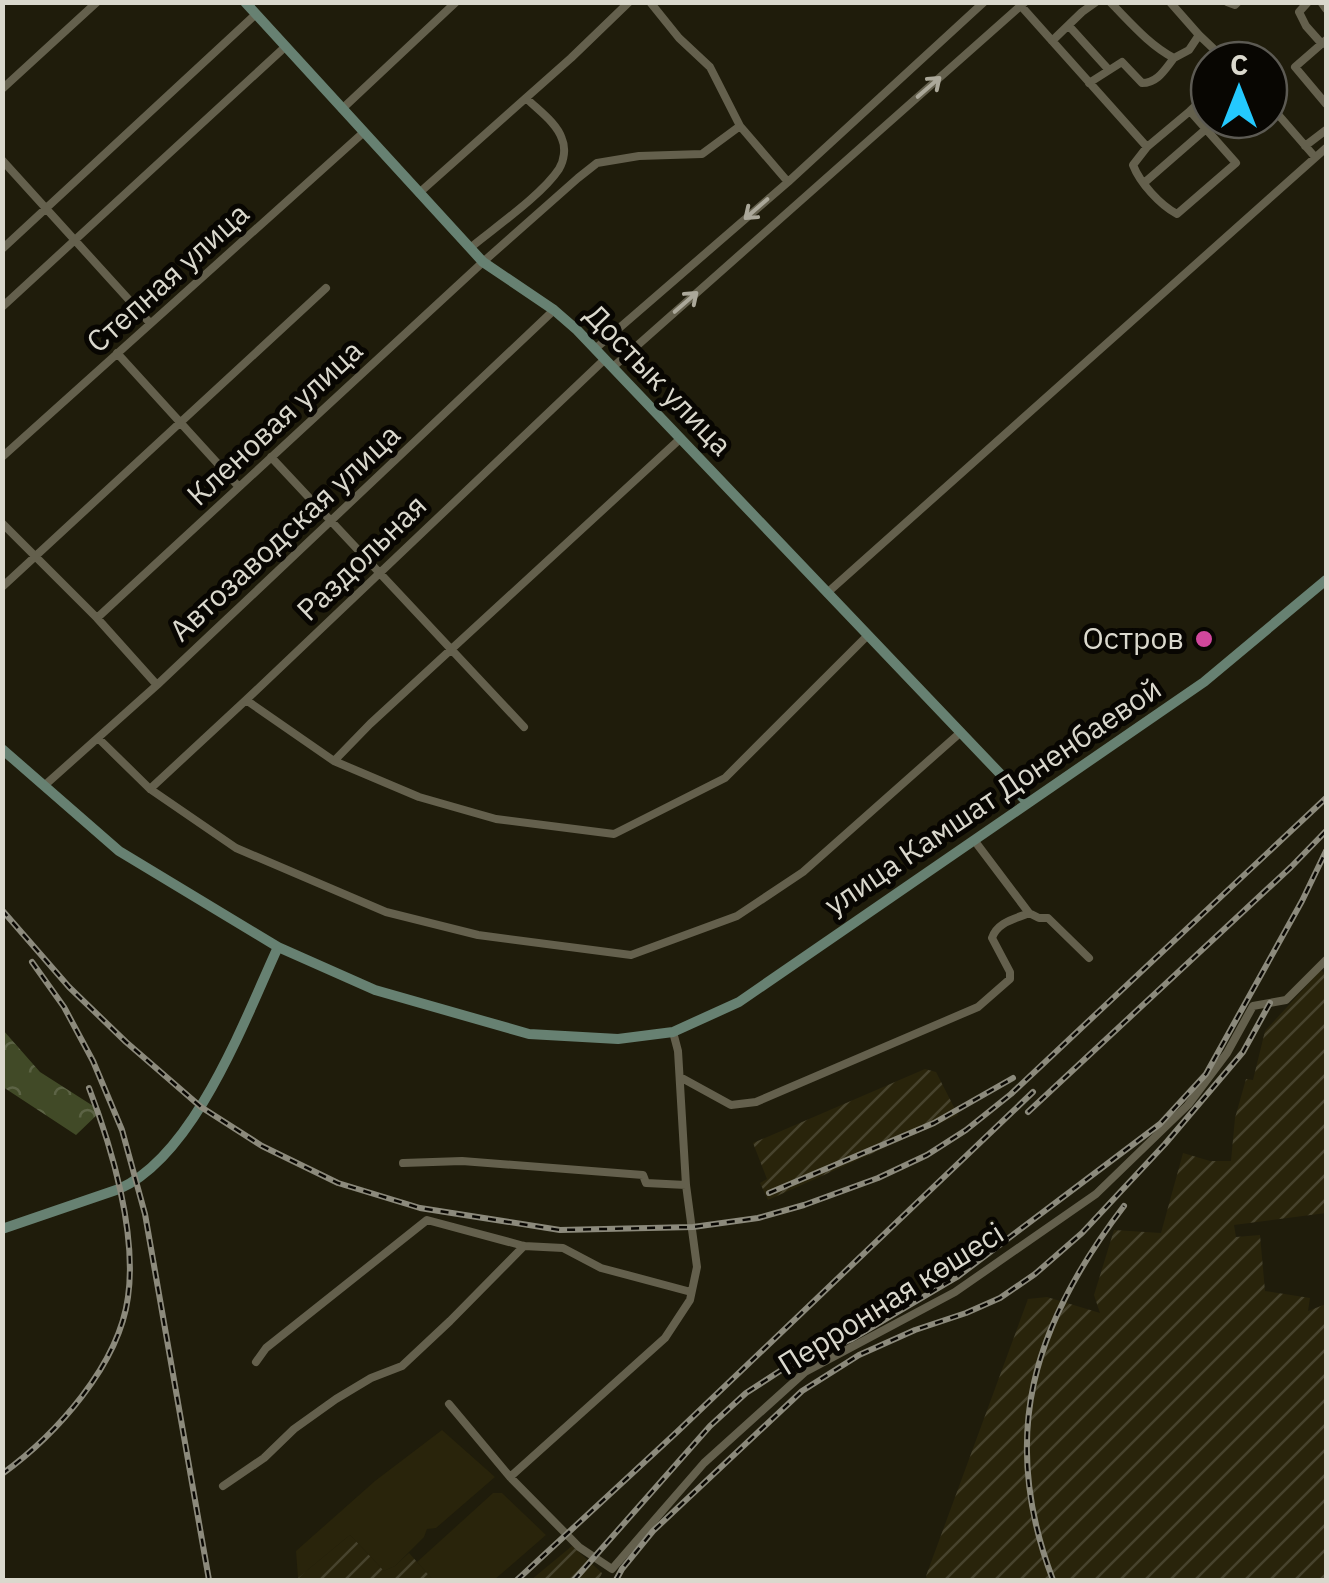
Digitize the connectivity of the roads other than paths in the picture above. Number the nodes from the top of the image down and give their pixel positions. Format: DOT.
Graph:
graph roads {
  1 [pos="97,2"];
  2 [pos="244,2"];
  3 [pos="456,2"];
  4 [pos="629,2"];
  5 [pos="650,2"];
  6 [pos="984,2"];
  7 [pos="1096,2"];
  8 [pos="1110,2"];
  9 [pos="1170,2"];
  10 [pos="1226,2"];
  11 [pos="1238,2"];
  12 [pos="1308,2"];
  13 [pos="1320,2"];
  14 [pos="1023,4"];
  15 [pos="1326,9"];
  16 [pos="256,14"];
  17 [pos="1069,26"];
  18 [pos="1199,34"];
  19 [pos="1205,40"];
  20 [pos="1052,41"];
  21 [pos="1324,42"];
  22 [pos="285,47"];
  23 [pos="1174,58"];
  24 [pos="1108,69"];
  25 [pos="1089,82"];
  26 [pos="2,89"];
  27 [pos="526,98"];
  28 [pos="1325,98"];
  29 [pos="342,109"];
  30 [pos="1189,112"];
  31 [pos="740,126"];
  32 [pos="1289,127"];
  33 [pos="1326,130"];
  34 [pos="364,132"];
  35 [pos="1193,140"];
  36 [pos="1216,140"];
  37 [pos="1305,146"];
  38 [pos="1147,147"];
  39 [pos="1326,148"];
  40 [pos="1316,157"];
  41 [pos="2,160"];
  42 [pos="788,182"];
  43 [pos="1144,183"];
  44 [pos="420,193"];
  45 [pos="46,208"];
  46 [pos="76,240"];
  47 [pos="470,248"];
  48 [pos="2,249"];
  49 [pos="483,262"];
  50 [pos="326,288"];
  51 [pos="2,308"];
  52 [pos="554,310"];
  53 [pos="150,323"];
  54 [pos="596,349"];
  55 [pos="118,353"];
  56 [pos="609,363"];
  57 [pos="180,422"];
  58 [pos="681,438"];
  59 [pos="2,457"];
  60 [pos="271,457"];
  61 [pos="239,487"];
  62 [pos="331,521"];
  63 [pos="2,523"];
  64 [pos="34,556"];
  65 [pos="379,572"];
  66 [pos="1326,580"];
  67 [pos="2,587"];
  68 [pos="827,593"];
  69 [pos="97,618"];
  70 [pos="868,635"];
  71 [pos="451,649"];
  72 [pos="157,685"];
  73 [pos="246,700"];
  74 [pos="524,726"];
  75 [pos="961,732"];
  76 [pos="98,738"];
  77 [pos="2,748"];
  78 [pos="334,761"];
  79 [pos="44,786"];
  80 [pos="150,788"];
  81 [pos="1028,803"];
  82 [pos="974,840"];
  83 [pos="1029,913"];
  84 [pos="278,947"];
  85 [pos="1090,958"];
  86 [pos="1326,960"];
  87 [pos="673,1032"];
  88 [pos="680,1077"];
  89 [pos="402,1163"];
  90 [pos="686,1185"];
  91 [pos="2,1229"];
  92 [pos="524,1246"];
  93 [pos="691,1292"];
  94 [pos="256,1362"];
  95 [pos="449,1404"];
  96 [pos="510,1477"];
  97 [pos="223,1486"];
  1 -- 26 [label="street"];
  2 -- 16 [label="street, Достык улица"];
  3 -- 29 [label="street"];
  4 -- 27 [label="street"];
  5 -- 31 [label="street"];
  6 -- 42 [label="street"];
  7 -- 17 [label="street"];
  8 -- 23 [label="street"];
  9 -- 18 [label="street"];
  10 -- 11 [label="street"];
  12 -- 21 [label="street"];
  13 -- 15 [label="street"];
  14 -- 20 [label="street"];
  56 -- 14 [label="street, Раздольная, one-way"];
  16 -- 22 [label="street, Достык улица"];
  16 -- 45 [label="street"];
  17 -- 20 [label="street"];
  17 -- 24 [label="street"];
  18 -- 19 [label="street"];
  18 -- 23 [label="street"];
  20 -- 25 [label="street"];
  21 -- 28 [label="street"];
  22 -- 29 [label="street, Достык улица"];
  22 -- 46 [label="street"];
  23 -- 24 [label="street"];
  24 -- 25 [label="street"];
  25 -- 38 [label="street"];
  27 -- 44 [label="street"];
  27 -- 47 [label="street"];
  29 -- 34 [label="street, Достык улица"];
  30 -- 38 [label="street"];
  31 -- 42 [label="street"];
  31 -- 49 [label="street, Кленовая улица"];
  32 -- 37 [label="street"];
  33 -- 37 [label="street"];
  34 -- 44 [label="street, Достык улица"];
  34 -- 53 [label="street, Степная улица"];
  35 -- 43 [label="street"];
  36 -- 43 [label="street"];
  37 -- 40 [label="street"];
  38 -- 43 [label="street"];
  39 -- 40 [label="street"];
  40 -- 68 [label="street"];
  41 -- 45 [label="street"];
  42 -- 54 [label="street, one-way"];
  44 -- 47 [label="street, Достык улица"];
  45 -- 46 [label="street"];
  45 -- 48 [label="street"];
  46 -- 51 [label="street"];
  46 -- 53 [label="street"];
  47 -- 49 [label="street, Достык улица"];
  49 -- 52 [label="street, Достык улица"];
  49 -- 60 [label="street, Кленовая улица"];
  50 -- 57 [label="street"];
  52 -- 54 [label="street, Достык улица"];
  52 -- 62 [label="street, Автозаводская улица"];
  53 -- 55 [label="street, Степная улица"];
  54 -- 56 [label="street, Достык улица"];
  55 -- 57 [label="street"];
  55 -- 59 [label="street, Степная улица"];
  56 -- 58 [label="street, Достык улица"];
  56 -- 65 [label="street, Раздольная"];
  57 -- 61 [label="street"];
  57 -- 64 [label="street"];
  58 -- 68 [label="street, Достык улица"];
  58 -- 71 [label="street"];
  60 -- 61 [label="street, Кленовая улица"];
  60 -- 62 [label="street"];
  61 -- 69 [label="street, Кленовая улица"];
  62 -- 65 [label="street"];
  62 -- 72 [label="street, Автозаводская улица"];
  63 -- 64 [label="street"];
  64 -- 67 [label="street"];
  64 -- 69 [label="street"];
  65 -- 71 [label="street"];
  65 -- 73 [label="street, Раздольная"];
  66 -- 81 [label="street, улица Камшат Доненбаевой"];
  68 -- 70 [label="street, Достык улица"];
  69 -- 72 [label="street"];
  70 -- 75 [label="street, Достык улица"];
  70 -- 78 [label="street"];
  71 -- 74 [label="street"];
  71 -- 78 [label="street"];
  72 -- 76 [label="street, Автозаводская улица"];
  73 -- 78 [label="street"];
  73 -- 80 [label="street, Раздольная"];
  75 -- 80 [label="street"];
  75 -- 81 [label="street, Достык улица"];
  76 -- 79 [label="street, Автозаводская улица"];
  76 -- 80 [label="street"];
  77 -- 79 [label="street, улица Камшат Доненбаевой"];
  79 -- 84 [label="street, улица Камшат Доненбаевой"];
  81 -- 82 [label="street, улица Камшат Доненбаевой"];
  82 -- 83 [label="street"];
  82 -- 87 [label="street, улица Камшат Доненбаевой"];
  83 -- 85 [label="street"];
  83 -- 88 [label="street"];
  84 -- 87 [label="street, улица Камшат Доненбаевой"];
  84 -- 91 [label="street"];
  86 -- 96 [label="street, Перронная көшесі"];
  87 -- 88 [label="street"];
  88 -- 90 [label="street"];
  89 -- 90 [label="street"];
  90 -- 93 [label="street"];
  92 -- 93 [label="street"];
  92 -- 94 [label="street"];
  92 -- 97 [label="street"];
  93 -- 96 [label="street"];
  95 -- 96 [label="street"];
}
